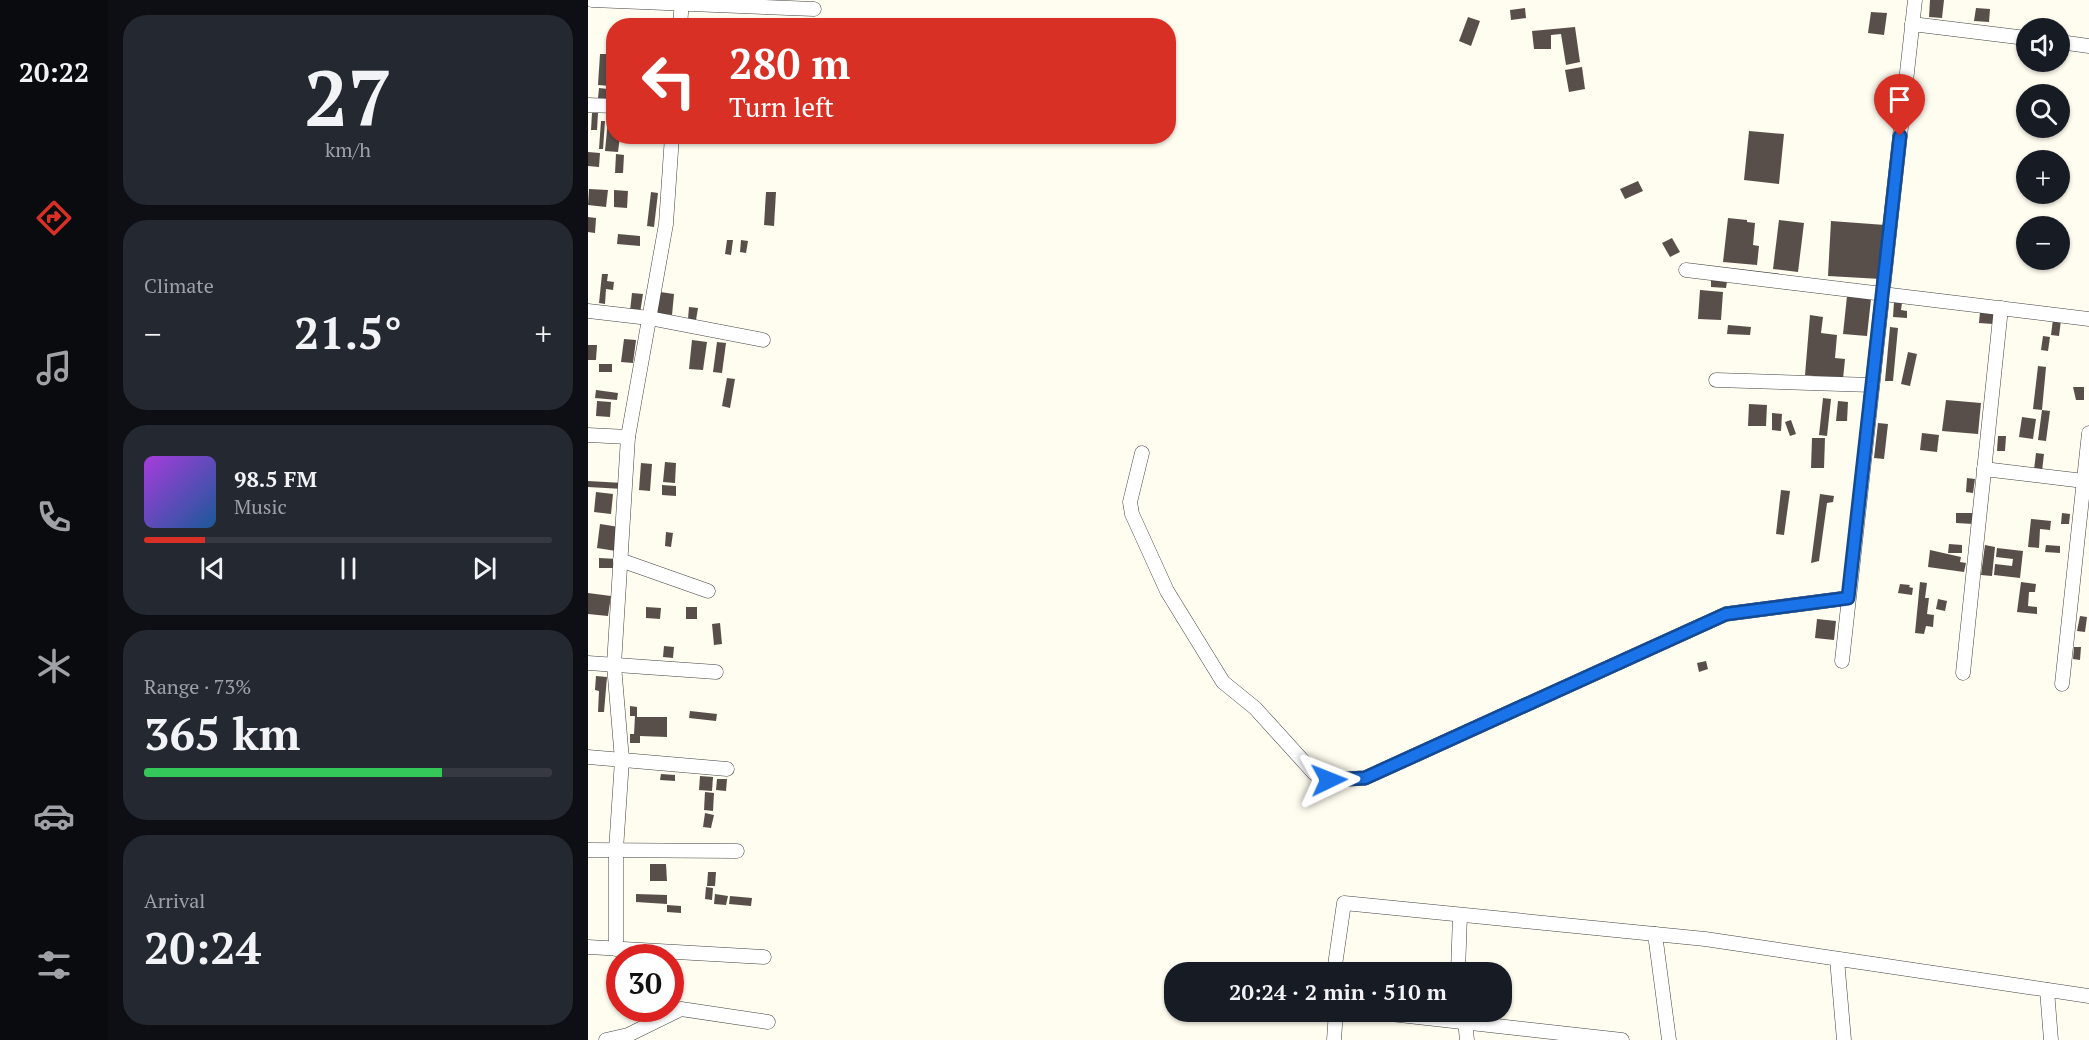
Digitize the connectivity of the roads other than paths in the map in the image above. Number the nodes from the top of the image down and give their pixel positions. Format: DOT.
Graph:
graph roads {
  1 [pos="592,0"];
  2 [pos="1915,0"];
  3 [pos="682,2"];
  4 [pos="814,9"];
  5 [pos="681,18"];
  6 [pos="1912,24"];
  7 [pos="2016,37"];
  8 [pos="2070,43"];
  9 [pos="2089,46"];
  10 [pos="588,105"];
  11 [pos="606,106"];
  12 [pos="671,144"];
  13 [pos="1686,270"];
  14 [pos="1882,294"];
  15 [pos="2001,308"];
  16 [pos="588,310"];
  17 [pos="649,318"];
  18 [pos="2089,319"];
  19 [pos="762,340"];
  20 [pos="1716,380"];
  21 [pos="1872,385"];
  22 [pos="2089,433"];
  23 [pos="588,435"];
  24 [pos="628,437"];
  25 [pos="1142,453"];
  26 [pos="1984,470"];
  27 [pos="2084,481"];
  28 [pos="2083,542"];
  29 [pos="620,560"];
  30 [pos="708,591"];
  31 [pos="1848,598"];
  32 [pos="1842,661"];
  33 [pos="588,663"];
  34 [pos="614,664"];
  35 [pos="716,672"];
  36 [pos="1963,674"];
  37 [pos="2061,684"];
  38 [pos="588,757"];
  39 [pos="622,760"];
  40 [pos="727,769"];
  41 [pos="588,850"];
  42 [pos="616,850"];
  43 [pos="737,851"];
  44 [pos="1460,915"];
  45 [pos="1655,934"];
  46 [pos="616,944"];
  47 [pos="588,947"];
  48 [pos="606,948"];
  49 [pos="684,953"];
  50 [pos="764,957"];
  51 [pos="1837,958"];
  52 [pos="1335,962"];
  53 [pos="1458,962"];
  54 [pos="2047,990"];
  55 [pos="2089,996"];
  56 [pos="768,1022"];
  57 [pos="1335,1022"];
  58 [pos="1466,1022"];
  59 [pos="1504,1022"];
  60 [pos="606,1040"];
  61 [pos="1334,1040"];
  62 [pos="1467,1040"];
  63 [pos="1622,1040"];
  64 [pos="1669,1040"];
  65 [pos="1844,1040"];
  66 [pos="2051,1040"];
  1 -- 3 [label="street"];
  2 -- 6 [label="street"];
  3 -- 4 [label="street"];
  3 -- 5 [label="street"];
  6 -- 7 [label="street"];
  6 -- 14 [label="street"];
  8 -- 9 [label="street"];
  10 -- 11 [label="street"];
  12 -- 17 [label="street"];
  13 -- 14 [label="street"];
  14 -- 15 [label="street"];
  14 -- 21 [label="street"];
  15 -- 18 [label="street"];
  15 -- 26 [label="street"];
  16 -- 17 [label="street"];
  17 -- 19 [label="street"];
  17 -- 24 [label="street"];
  20 -- 21 [label="street"];
  21 -- 31 [label="street"];
  22 -- 27 [label="street"];
  23 -- 24 [label="street"];
  24 -- 29 [label="street"];
  25 -- 31 [label="street"];
  26 -- 27 [label="street"];
  26 -- 36 [label="street"];
  27 -- 28 [label="street"];
  28 -- 37 [label="street"];
  29 -- 30 [label="street"];
  29 -- 34 [label="street"];
  31 -- 32 [label="street"];
  33 -- 34 [label="street"];
  34 -- 35 [label="street"];
  34 -- 39 [label="street"];
  38 -- 39 [label="street"];
  39 -- 40 [label="street"];
  39 -- 42 [label="street"];
  41 -- 42 [label="street"];
  42 -- 43 [label="street"];
  42 -- 46 [label="street"];
  44 -- 45 [label="street"];
  44 -- 52 [label="street"];
  44 -- 53 [label="street"];
  45 -- 51 [label="street"];
  45 -- 64 [label="street"];
  47 -- 48 [label="street"];
  49 -- 50 [label="street"];
  51 -- 54 [label="street"];
  51 -- 65 [label="street"];
  54 -- 55 [label="street"];
  54 -- 66 [label="street"];
  56 -- 60 [label="street"];
  57 -- 61 [label="street"];
  58 -- 62 [label="street"];
  59 -- 63 [label="street"];
}
